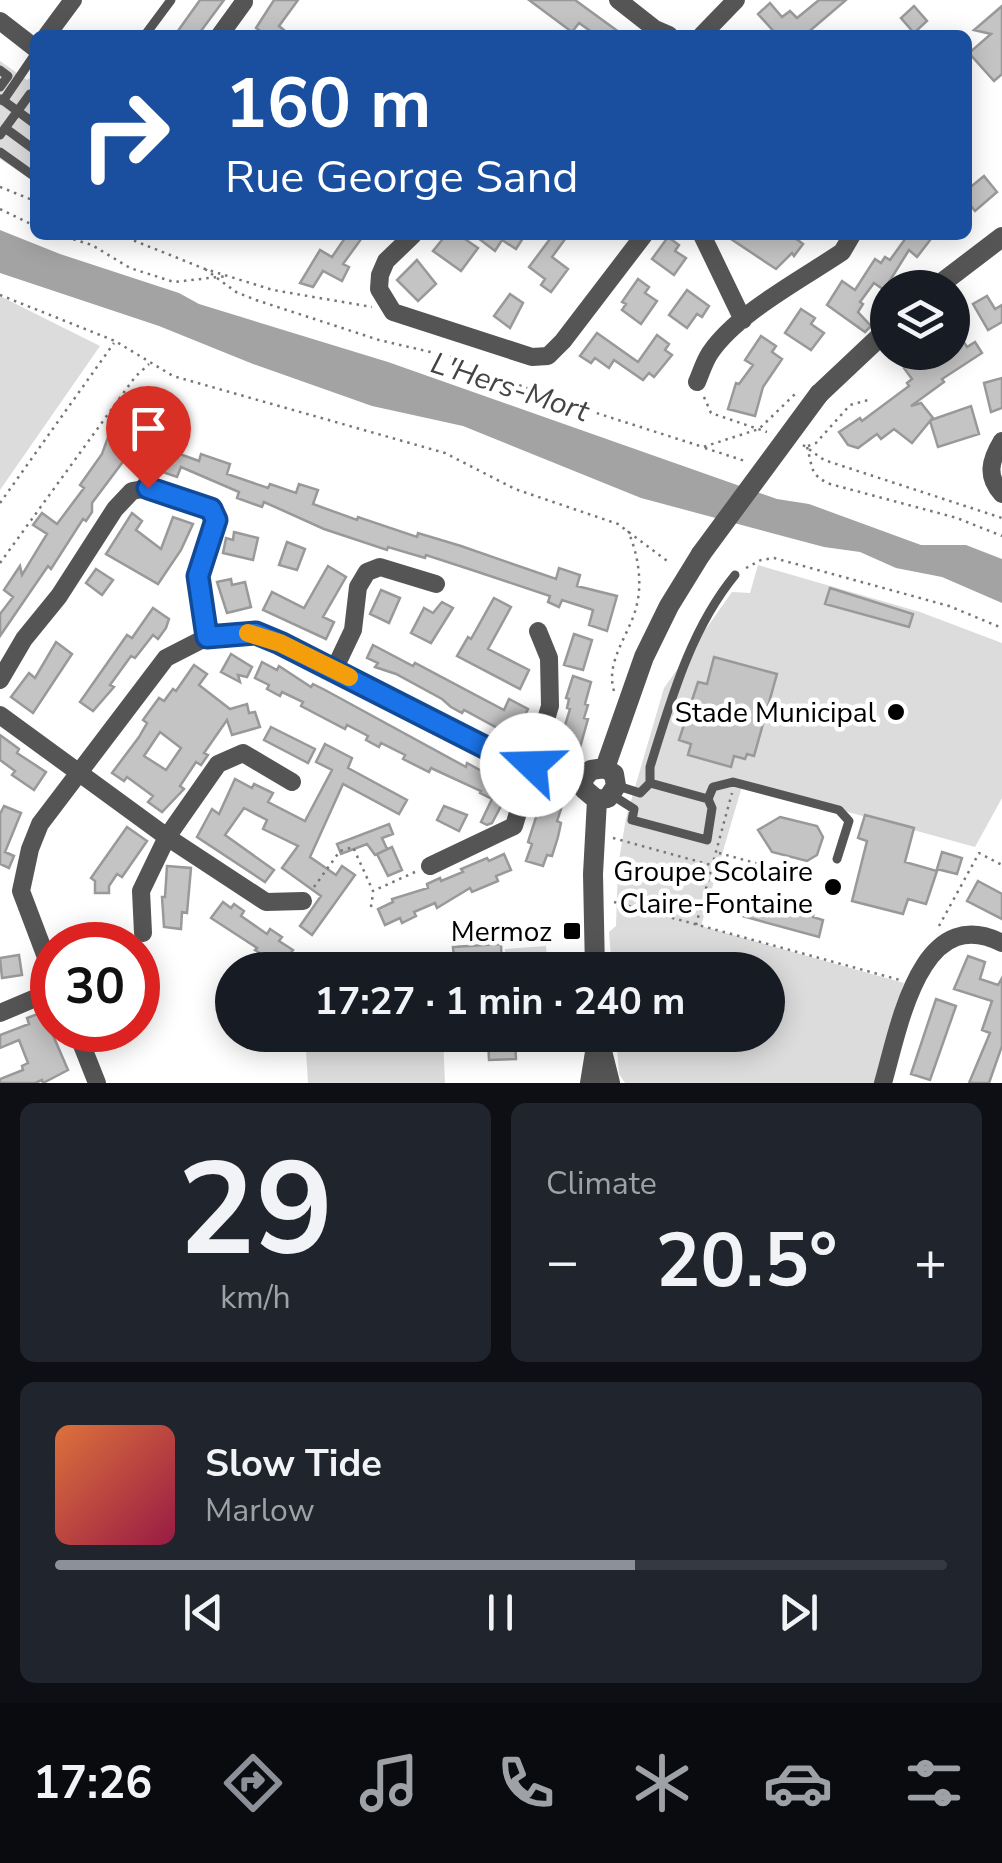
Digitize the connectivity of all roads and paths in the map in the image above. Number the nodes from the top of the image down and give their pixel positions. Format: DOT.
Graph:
graph roads {
  1 [pos="73,0"];
  2 [pos="172,0"];
  3 [pos="618,0"];
  4 [pos="736,0"];
  5 [pos="244,2"];
  6 [pos="0,21"];
  7 [pos="51,30"];
  8 [pos="150,30"];
  9 [pos="224,30"];
  10 [pos="656,30"];
  11 [pos="707,30"];
  12 [pos="30,46"];
  13 [pos="30,58"];
  14 [pos="0,70"];
  15 [pos="0,87"];
  16 [pos="30,94"];
  17 [pos="2,100"];
  18 [pos="17,111"];
  19 [pos="30,120"];
  20 [pos="2,131"];
  21 [pos="30,147"];
  22 [pos="0,152"];
  23 [pos="30,173"];
  24 [pos="0,186"];
  25 [pos="30,199"];
  26 [pos="0,209"];
  27 [pos="30,224"];
  28 [pos="1002,237"];
  29 [pos="76,240"];
  30 [pos="132,240"];
  31 [pos="408,240"];
  32 [pos="640,240"];
  33 [pos="704,240"];
  34 [pos="849,240"];
  35 [pos="204,269"];
  36 [pos="959,270"];
  37 [pos="231,275"];
  38 [pos="216,277"];
  39 [pos="0,295"];
  40 [pos="384,300"];
  41 [pos="743,320"];
  42 [pos="115,341"];
  43 [pos="870,347"];
  44 [pos="150,363"];
  45 [pos="696,382"];
  46 [pos="868,400"];
  47 [pos="1002,441"];
  48 [pos="807,446"];
  49 [pos="704,448"];
  50 [pos="748,462"];
  51 [pos="1002,494"];
  52 [pos="0,504"];
  53 [pos="1002,518"];
  54 [pos="627,530"];
  55 [pos="1002,536"];
  56 [pos="0,562"];
  57 [pos="670,563"];
  58 [pos="734,575"];
  59 [pos="436,584"];
  60 [pos="1002,628"];
  61 [pos="538,631"];
  62 [pos="207,637"];
  63 [pos="334,670"];
  64 [pos="0,680"];
  65 [pos="628,697"];
  66 [pos="0,716"];
  67 [pos="532,765"];
  68 [pos="77,772"];
  69 [pos="583,779"];
  70 [pos="292,782"];
  71 [pos="732,782"];
  72 [pos="650,783"];
  73 [pos="608,787"];
  74 [pos="640,793"];
  75 [pos="708,799"];
  76 [pos="634,810"];
  77 [pos="167,837"];
  78 [pos="611,837"];
  79 [pos="718,852"];
  80 [pos="837,860"];
  81 [pos="1002,865"];
  82 [pos="430,866"];
  83 [pos="714,866"];
  84 [pos="792,873"];
  85 [pos="20,891"];
  86 [pos="0,892"];
  87 [pos="373,892"];
  88 [pos="304,901"];
  89 [pos="612,902"];
  90 [pos="371,907"];
  91 [pos="32,922"];
  92 [pos="142,922"];
  93 [pos="696,926"];
  94 [pos="1002,943"];
  95 [pos="938,947"];
  96 [pos="595,952"];
  97 [pos="916,984"];
  98 [pos="30,1000"];
  99 [pos="0,1013"];
  100 [pos="85,1052"];
  101 [pos="597,1052"];
  102 [pos="98,1083"];
  103 [pos="596,1083"];
  104 [pos="882,1083"];
  1 -- 7 [label="street"];
  2 -- 8 [label="lane"];
  3 -- 10 [label="street"];
  4 -- 11 [label="street"];
  5 -- 9 [label="street"];
  6 -- 12 [label="street"];
  13 -- 17 [label="lane"];
  14 -- 15 [label="lane"];
  16 -- 18 [label="lane"];
  17 -- 18 [label="lane"];
  18 -- 19 [label="lane"];
  18 -- 20 [label="lane"];
  20 -- 21 [label="lane"];
  22 -- 23 [label="lane"];
  24 -- 25 [label="path"];
  26 -- 27 [label="path"];
  28 -- 36 [label="street"];
  29 -- 38 [label="path"];
  30 -- 35 [label="path"];
  31 -- 40 [label="street"];
  32 -- 40 [label="street"];
  33 -- 41 [label="street"];
  34 -- 41 [label="street"];
  35 -- 37 [label="path"];
  35 -- 38 [label="path"];
  37 -- 38 [label="path"];
  37 -- 40 [label="path"];
  38 -- 49 [label="path"];
  39 -- 42 [label="path"];
  41 -- 45 [label="street"];
  42 -- 44 [label="path"];
  42 -- 52 [label="path"];
  43 -- 65 [label="street, bridge"];
  44 -- 54 [label="path"];
  44 -- 56 [label="path"];
  45 -- 49 [label="path"];
  46 -- 48 [label="path"];
  47 -- 51 [label="street"];
  48 -- 53 [label="path"];
  48 -- 55 [label="path"];
  49 -- 50 [label="path"];
  54 -- 57 [label="path"];
  54 -- 65 [label="path"];
  58 -- 60 [label="path"];
  58 -- 72 [label="lane"];
  59 -- 63 [label="street"];
  61 -- 67 [label="street"];
  62 -- 63 [label="street"];
  62 -- 64 [label="street"];
  62 -- 68 [label="street"];
  63 -- 67 [label="street"];
  65 -- 73 [label="street"];
  66 -- 68 [label="street"];
  67 -- 69 [label="street"];
  67 -- 82 [label="street"];
  68 -- 77 [label="street"];
  68 -- 85 [label="street"];
  69 -- 73 [label="street"];
  70 -- 77 [label="street"];
  71 -- 75 [label="lane"];
  71 -- 79 [label="path"];
  71 -- 80 [label="lane"];
  72 -- 74 [label="lane"];
  72 -- 75 [label="lane"];
  73 -- 74 [label="lane"];
  73 -- 76 [label="lane"];
  73 -- 96 [label="street"];
  74 -- 76 [label="lane"];
  75 -- 76 [label="lane"];
  77 -- 88 [label="street"];
  77 -- 92 [label="street"];
  78 -- 83 [label="path"];
  79 -- 83 [label="path"];
  79 -- 84 [label="path"];
  81 -- 95 [label="path"];
  82 -- 87 [label="path"];
  83 -- 93 [label="path"];
  85 -- 86 [label="street"];
  85 -- 91 [label="street"];
  87 -- 88 [label="path"];
  87 -- 90 [label="path"];
  89 -- 93 [label="path"];
  93 -- 97 [label="path"];
  94 -- 95 [label="street"];
  95 -- 97 [label="street"];
  97 -- 104 [label="street"];
  98 -- 99 [label="street"];
  100 -- 102 [label="street"];
  101 -- 103 [label="street"];
}
